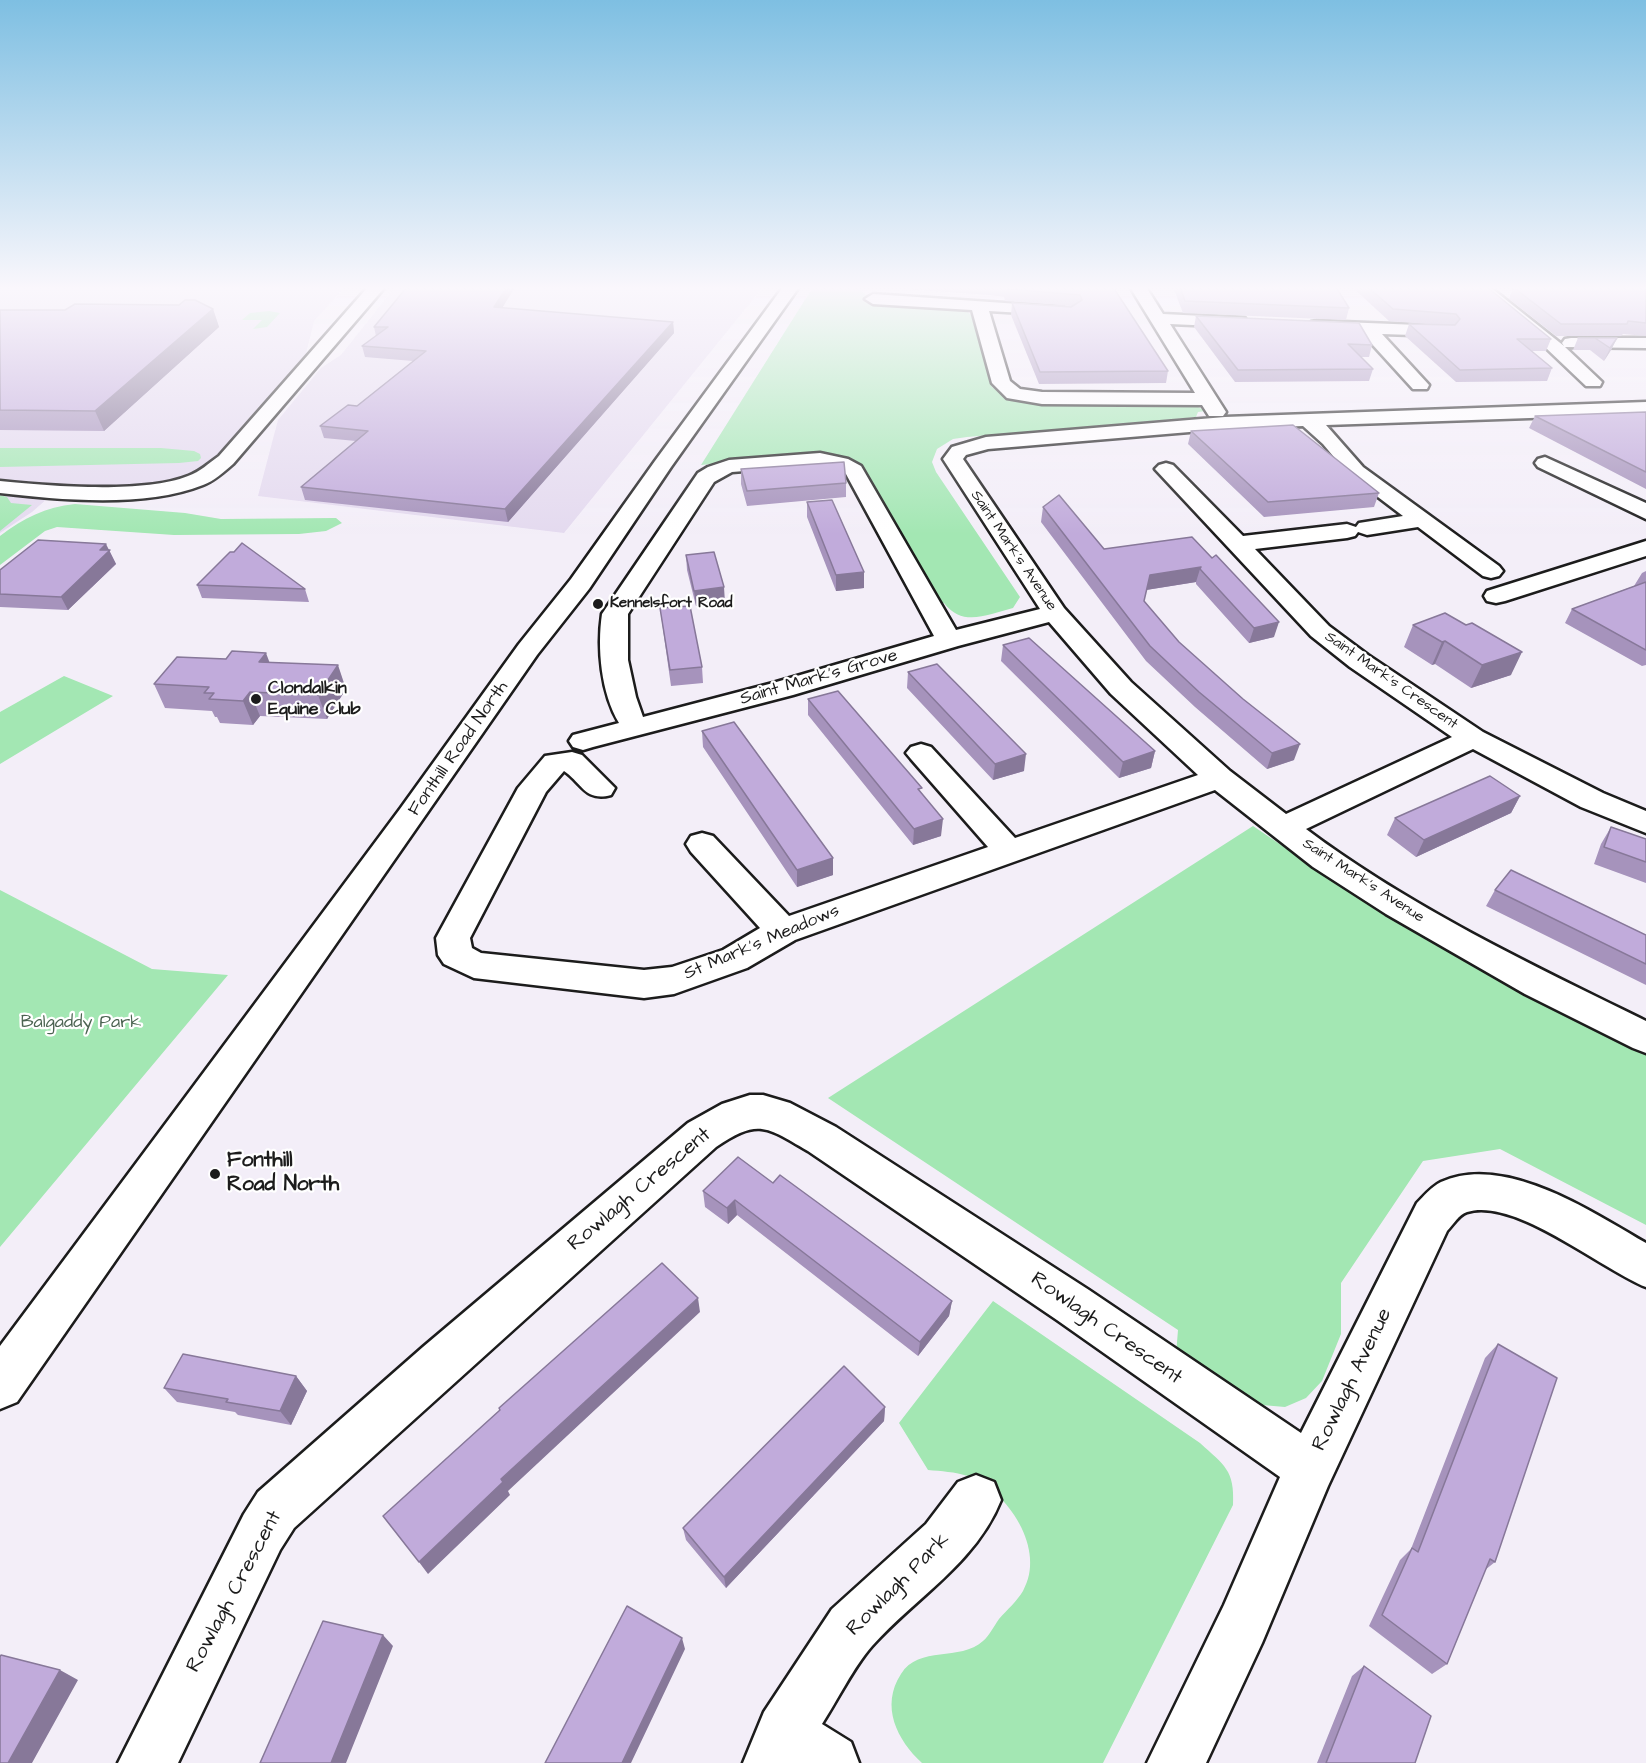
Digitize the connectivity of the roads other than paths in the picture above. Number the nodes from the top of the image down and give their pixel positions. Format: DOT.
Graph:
graph roads {
  1 [pos="305,369"];
  2 [pos="733,369"];
  3 [pos="997,369"];
  4 [pos="1189,369"];
  5 [pos="1405,369"];
  6 [pos="1579,369"];
  7 [pos="1593,382"];
  8 [pos="1420,385"];
  9 [pos="1206,399"];
  10 [pos="1646,408"];
  11 [pos="1307,419"];
  12 [pos="1225,423"];
  13 [pos="1545,463"];
  14 [pos="1166,469"];
  15 [pos="0,487"];
  16 [pos="1646,512"];
  17 [pos="1423,520"];
  18 [pos="1236,544"];
  19 [pos="1646,548"];
  20 [pos="1491,571"];
  21 [pos="1496,596"];
  22 [pos="1055,613"];
  23 [pos="949,640"];
  24 [pos="636,727"];
  25 [pos="1473,738"];
  26 [pos="583,741"];
  27 [pos="921,753"];
  28 [pos="1219,778"];
  29 [pos="600,788"];
  30 [pos="1646,823"];
  31 [pos="1282,827"];
  32 [pos="702,844"];
  33 [pos="1008,850"];
  34 [pos="783,931"];
  35 [pos="1646,1038"];
  36 [pos="1646,1266"];
  37 [pos="0,1385"];
  38 [pos="1310,1468"];
  39 [pos="976,1500"];
  40 [pos="778,1748"];
  41 [pos="147,1763"];
  42 [pos="830,1763"];
  43 [pos="1176,1763"];
  1 -- 15 [label="street"];
  2 -- 37 [label="street, Fonthill Road North"];
  3 -- 9 [label="street"];
  4 -- 9 [label="street"];
  5 -- 8 [label="street"];
  6 -- 7 [label="street"];
  9 -- 12 [label="street"];
  10 -- 11 [label="street, Saint Mark's Avenue"];
  11 -- 12 [label="street, Saint Mark's Avenue"];
  11 -- 17 [label="street"];
  12 -- 22 [label="street, Saint Mark's Avenue"];
  13 -- 16 [label="street"];
  14 -- 18 [label="street, Saint Mark's Crescent"];
  17 -- 18 [label="street"];
  17 -- 20 [label="street"];
  18 -- 25 [label="street, Saint Mark's Crescent"];
  19 -- 21 [label="street"];
  22 -- 23 [label="street, Saint Mark's Grove"];
  22 -- 28 [label="street, Saint Mark's Avenue"];
  23 -- 24 [label="street, Saint Mark's Grove"];
  23 -- 24 [label="street"];
  24 -- 26 [label="street, Saint Mark's Grove"];
  25 -- 30 [label="street, Saint Mark's Crescent"];
  25 -- 31 [label="street, Saint Mark's Crescent"];
  27 -- 33 [label="street"];
  28 -- 31 [label="street, Saint Mark's Avenue"];
  28 -- 33 [label="street, St Mark's Meadows"];
  29 -- 34 [label="street, St Mark's Meadows"];
  31 -- 35 [label="street, Saint Mark's Avenue"];
  32 -- 34 [label="street"];
  33 -- 34 [label="street, St Mark's Meadows"];
  36 -- 38 [label="street, Rowlagh Avenue"];
  38 -- 41 [label="street, Rowlagh Crescent"];
  38 -- 43 [label="street, Rowlagh Avenue"];
  39 -- 40 [label="street, Rowlagh Park"];
  40 -- 42 [label="street, Rowlagh Park"];
}
